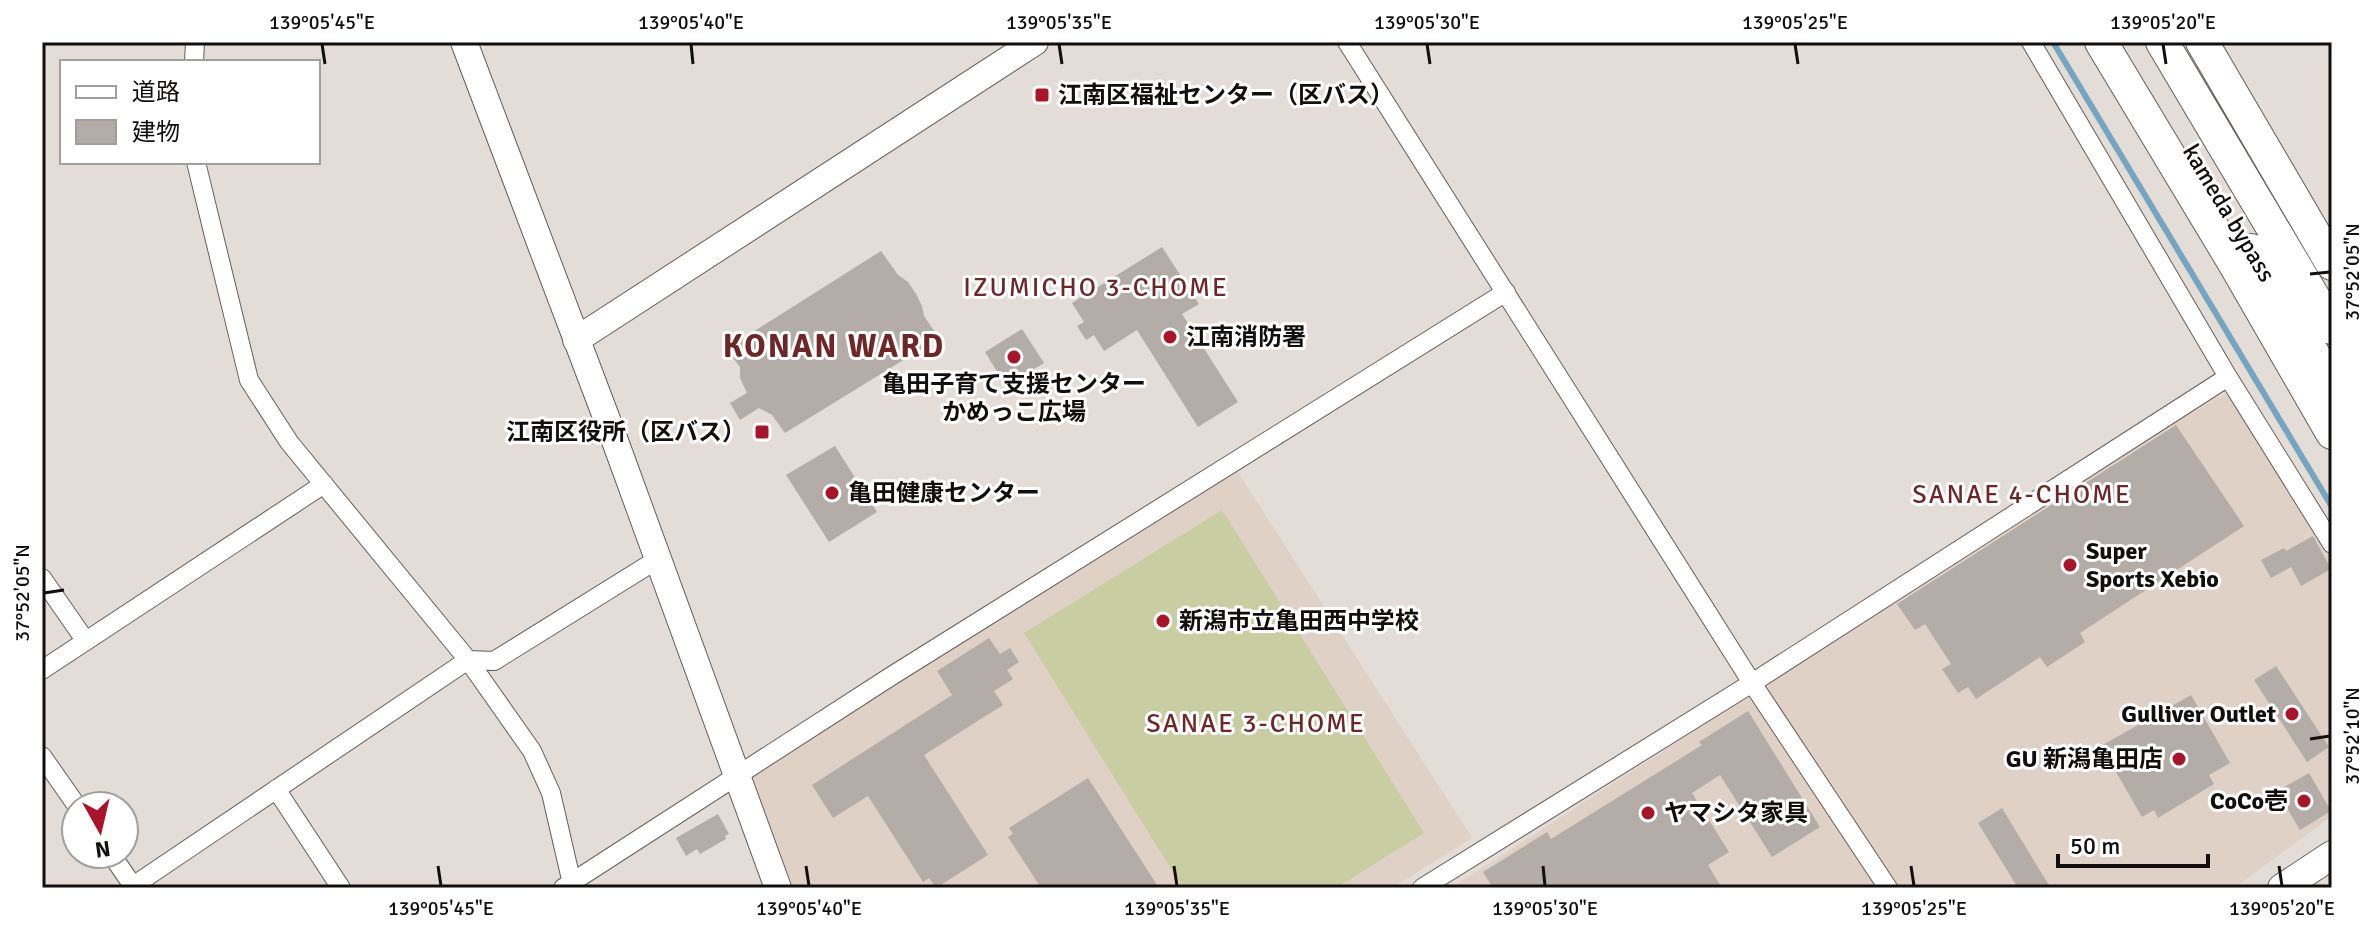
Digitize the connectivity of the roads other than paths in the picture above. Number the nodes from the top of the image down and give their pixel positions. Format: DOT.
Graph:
graph roads {
  1 [pos="464,42"];
  2 [pos="1035,42"];
  3 [pos="1347,42"];
  4 [pos="2031,42"];
  5 [pos="2101,42"];
  6 [pos="2127,42"];
  7 [pos="2162,42"];
  8 [pos="2202,42"];
  9 [pos="196,164"];
  10 [pos="2332,264"];
  11 [pos="1506,292"];
  12 [pos="2332,328"];
  13 [pos="576,340"];
  14 [pos="2228,377"];
  15 [pos="2328,378"];
  16 [pos="2332,433"];
  17 [pos="324,484"];
  18 [pos="2332,544"];
  19 [pos="658,559"];
  20 [pos="42,578"];
  21 [pos="85,640"];
  22 [pos="468,660"];
  23 [pos="42,670"];
  24 [pos="1752,683"];
  25 [pos="42,756"];
  26 [pos="735,774"];
  27 [pos="276,789"];
  28 [pos="66,790"];
  29 [pos="2332,855"];
  30 [pos="122,870"];
  31 [pos="569,886"];
  32 [pos="341,888"];
  33 [pos="778,888"];
  34 [pos="1422,888"];
  35 [pos="1888,888"];
  36 [pos="2282,888"];
  1 -- 13 [label="street"];
  2 -- 13 [label="street"];
  3 -- 11 [label="street"];
  4 -- 14 [label="street"];
  5 -- 16 [label="highway"];
  6 -- 15 [label="highway, kameda bypass"];
  7 -- 12 [label="highway, kameda bypass"];
  8 -- 10 [label="highway"];
  9 -- 17 [label="street"];
  11 -- 24 [label="street"];
  11 -- 26 [label="street"];
  13 -- 19 [label="street"];
  14 -- 18 [label="street"];
  14 -- 24 [label="street"];
  17 -- 21 [label="street"];
  17 -- 22 [label="street"];
  19 -- 22 [label="street"];
  19 -- 26 [label="street"];
  20 -- 21 [label="street"];
  21 -- 23 [label="street"];
  22 -- 27 [label="street"];
  22 -- 31 [label="street"];
  24 -- 34 [label="street"];
  24 -- 35 [label="street"];
  25 -- 28 [label="street"];
  26 -- 31 [label="street"];
  26 -- 33 [label="street"];
  27 -- 30 [label="street"];
  27 -- 32 [label="street"];
  29 -- 36 [label="main road"];
}
